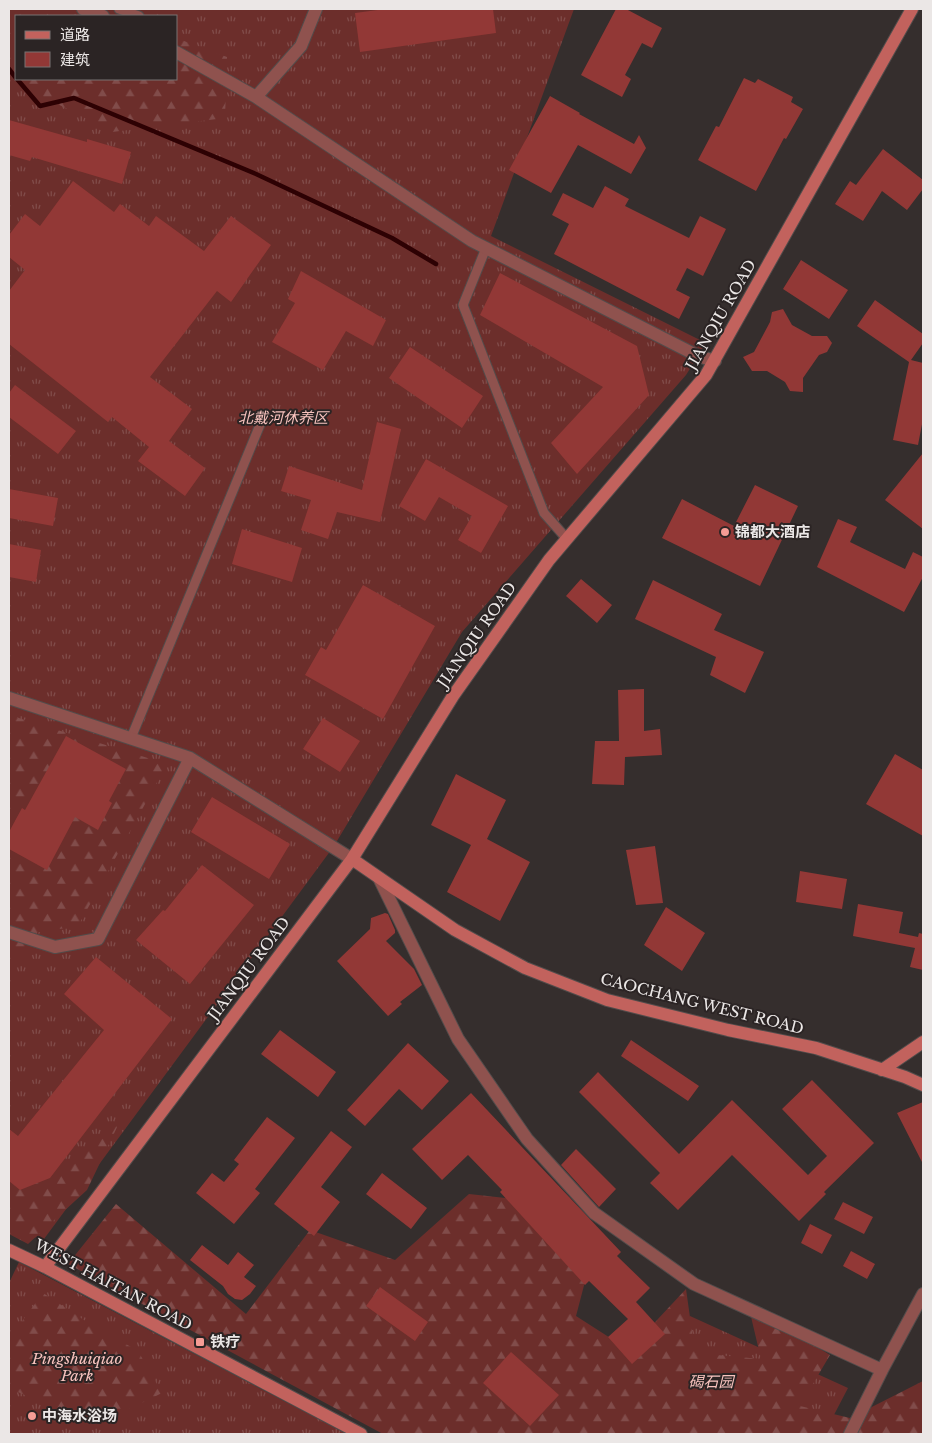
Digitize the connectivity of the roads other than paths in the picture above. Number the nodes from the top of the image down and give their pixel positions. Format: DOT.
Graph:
graph roads {
  1 [pos="84,9"];
  2 [pos="119,9"];
  3 [pos="316,9"];
  4 [pos="912,9"];
  5 [pos="100,15"];
  6 [pos="136,15"];
  7 [pos="178,53"];
  8 [pos="256,97"];
  9 [pos="486,248"];
  10 [pos="715,361"];
  11 [pos="262,420"];
  12 [pos="567,540"];
  13 [pos="9,698"];
  14 [pos="130,738"];
  15 [pos="190,758"];
  16 [pos="352,859"];
  17 [pos="379,878"];
  18 [pos="9,932"];
  19 [pos="923,1042"];
  20 [pos="882,1070"];
  21 [pos="923,1085"];
  22 [pos="9,1250"];
  23 [pos="45,1267"];
  24 [pos="923,1294"];
  25 [pos="882,1370"];
  26 [pos="361,1434"];
  27 [pos="850,1434"];
  1 -- 5 [label="street"];
  2 -- 6 [label="lane"];
  3 -- 8 [label="street"];
  4 -- 10 [label="main road, JIANQIU ROAD"];
  7 -- 8 [label="street"];
  8 -- 9 [label="street"];
  9 -- 10 [label="street"];
  9 -- 12 [label="lane"];
  10 -- 12 [label="main road, JIANQIU ROAD"];
  11 -- 14 [label="lane"];
  12 -- 16 [label="main road, JIANQIU ROAD"];
  13 -- 14 [label="street"];
  14 -- 15 [label="street"];
  15 -- 16 [label="street"];
  15 -- 18 [label="street"];
  16 -- 17 [label="main road, CAOCHANG WEST ROAD"];
  16 -- 23 [label="main road, JIANQIU ROAD"];
  17 -- 20 [label="main road, CAOCHANG WEST ROAD"];
  17 -- 25 [label="street"];
  19 -- 20 [label="main road"];
  20 -- 21 [label="main road, CAOCHANG WEST ROAD"];
  22 -- 23 [label="main road, WEST HAITAN ROAD"];
  23 -- 26 [label="main road, WEST HAITAN ROAD"];
  24 -- 25 [label="street"];
  25 -- 27 [label="street"];
}
